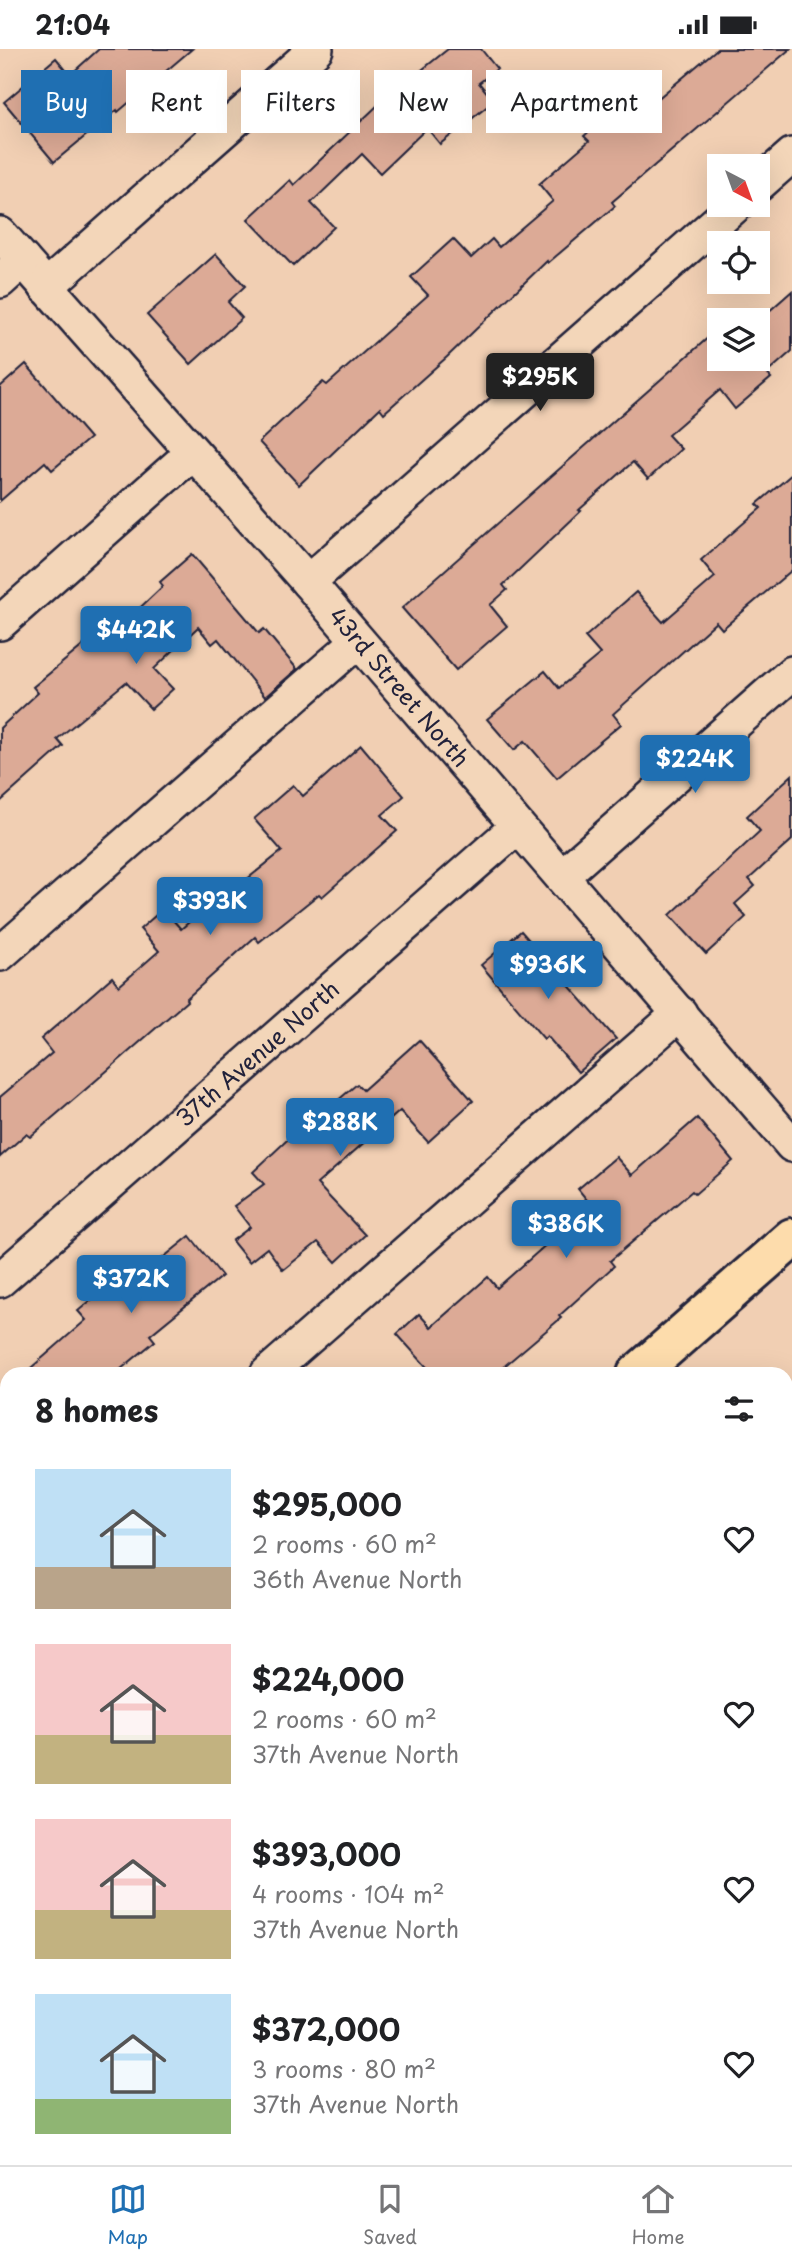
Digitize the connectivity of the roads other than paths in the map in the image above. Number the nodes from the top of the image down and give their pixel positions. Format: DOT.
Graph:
graph roads {
  1 [pos="316,49"];
  2 [pos="792,155"];
  3 [pos="770,174"];
  4 [pos="722,217"];
  5 [pos="0,234"];
  6 [pos="12,270"];
  7 [pos="46,287"];
  8 [pos="192,453"];
  9 [pos="308,582"];
  10 [pos="0,623"];
  11 [pos="358,641"];
  12 [pos="792,673"];
  13 [pos="517,827"];
  14 [pos="562,876"];
  15 [pos="0,954"];
  16 [pos="680,1013"];
  17 [pos="792,1145"];
  18 [pos="792,1238"];
  19 [pos="0,1280"];
  20 [pos="275,1367"];
  21 [pos="645,1367"];
  1 -- 7 [label="street"];
  2 -- 3 [label="street"];
  4 -- 9 [label="street"];
  5 -- 6 [label="street, 43rd Street North"];
  6 -- 7 [label="street, 43rd Street North"];
  7 -- 8 [label="street, 43rd Street North"];
  8 -- 9 [label="street, 43rd Street North"];
  8 -- 10 [label="street"];
  9 -- 11 [label="street, 43rd Street North"];
  11 -- 13 [label="street, 43rd Street North"];
  11 -- 15 [label="street"];
  12 -- 14 [label="street"];
  13 -- 14 [label="street, 43rd Street North"];
  13 -- 19 [label="street, 37th Avenue North"];
  14 -- 16 [label="street, 43rd Street North"];
  16 -- 17 [label="street, 43rd Street North"];
  16 -- 20 [label="street"];
  18 -- 21 [label="main road"];
}
